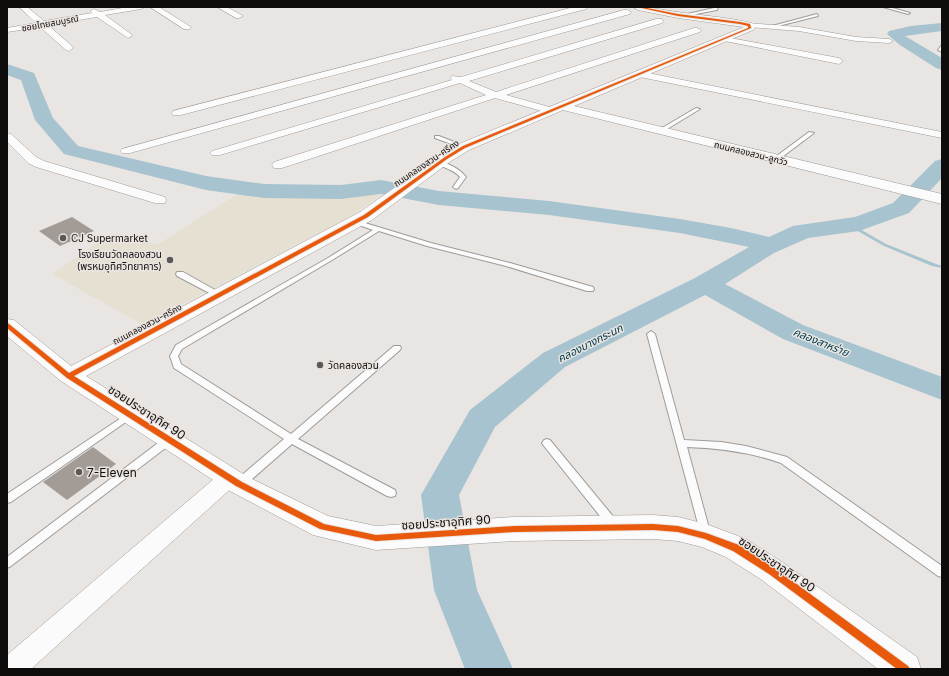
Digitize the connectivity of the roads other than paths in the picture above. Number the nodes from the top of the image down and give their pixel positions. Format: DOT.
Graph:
graph roads {
  1 [pos="23,7"];
  2 [pos="89,7"];
  3 [pos="141,7"];
  4 [pos="154,7"];
  5 [pos="222,7"];
  6 [pos="583,7"];
  7 [pos="638,7"];
  8 [pos="716,7"];
  9 [pos="885,7"];
  10 [pos="541,9"];
  11 [pos="627,12"];
  12 [pos="908,13"];
  13 [pos="99,14"];
  14 [pos="556,14"];
  15 [pos="684,15"];
  16 [pos="816,15"];
  17 [pos="239,16"];
  18 [pos="659,21"];
  19 [pos="586,23"];
  20 [pos="42,24"];
  21 [pos="749,25"];
  22 [pos="187,26"];
  23 [pos="774,26"];
  24 [pos="472,27"];
  25 [pos="7,30"];
  26 [pos="697,30"];
  27 [pos="486,32"];
  28 [pos="618,33"];
  29 [pos="128,36"];
  30 [pos="725,39"];
  31 [pos="889,40"];
  32 [pos="517,42"];
  33 [pos="654,44"];
  34 [pos="942,47"];
  35 [pos="69,48"];
  36 [pos="384,48"];
  37 [pos="942,51"];
  38 [pos="400,54"];
  39 [pos="548,54"];
  40 [pos="839,60"];
  41 [pos="429,67"];
  42 [pos="584,67"];
  43 [pos="288,74"];
  44 [pos="638,74"];
  45 [pos="301,80"];
  46 [pos="460,80"];
  47 [pos="263,81"];
  48 [pos="274,88"];
  49 [pos="328,95"];
  50 [pos="495,95"];
  51 [pos="555,108"];
  52 [pos="698,109"];
  53 [pos="189,110"];
  54 [pos="358,111"];
  55 [pos="177,113"];
  56 [pos="212,127"];
  57 [pos="390,129"];
  58 [pos="660,131"];
  59 [pos="811,133"];
  60 [pos="942,135"];
  61 [pos="7,136"];
  62 [pos="437,137"];
  63 [pos="239,147"];
  64 [pos="464,147"];
  65 [pos="126,151"];
  66 [pos="216,153"];
  67 [pos="776,159"];
  68 [pos="438,164"];
  69 [pos="278,165"];
  70 [pos="456,188"];
  71 [pos="942,199"];
  72 [pos="160,200"];
  73 [pos="356,222"];
  74 [pos="378,229"];
  75 [pos="180,274"];
  76 [pos="590,289"];
  77 [pos="220,295"];
  78 [pos="7,325"];
  79 [pos="652,334"];
  80 [pos="397,348"];
  81 [pos="69,376"];
  82 [pos="130,414"];
  83 [pos="169,439"];
  84 [pos="291,439"];
  85 [pos="681,443"];
  86 [pos="547,444"];
  87 [pos="234,481"];
  88 [pos="391,493"];
  89 [pos="7,499"];
  90 [pos="615,527"];
  91 [pos="706,536"];
  92 [pos="7,563"];
  93 [pos="942,572"];
  94 [pos="896,666"];
  95 [pos="11,669"];
  1 -- 20 [label="street"];
  2 -- 13 [label="street"];
  3 -- 13 [label="street, ซอยไทยสมบูรณ์"];
  4 -- 22 [label="street"];
  5 -- 17 [label="street"];
  6 -- 14 [label="street"];
  7 -- 15 [label="street"];
  8 -- 15 [label="lane"];
  9 -- 12 [label="lane"];
  10 -- 14 [label="street"];
  11 -- 19 [label="street"];
  13 -- 20 [label="street, ซอยไทยสมบูรณ์"];
  13 -- 29 [label="street"];
  14 -- 19 [label="street"];
  14 -- 27 [label="street"];
  15 -- 21 [label="street"];
  16 -- 23 [label="lane"];
  18 -- 28 [label="street"];
  19 -- 28 [label="street"];
  19 -- 32 [label="street"];
  20 -- 25 [label="street, ซอยไทยสมบูรณ์"];
  20 -- 35 [label="street"];
  21 -- 23 [label="street"];
  21 -- 30 [label="street, ถนนคลองสวน-ศรีคง"];
  23 -- 31 [label="street"];
  24 -- 27 [label="street"];
  26 -- 33 [label="street"];
  27 -- 32 [label="street"];
  27 -- 38 [label="street"];
  28 -- 33 [label="street"];
  28 -- 39 [label="street"];
  30 -- 40 [label="street"];
  30 -- 44 [label="street, ถนนคลองสวน-ศรีคง"];
  32 -- 39 [label="street"];
  32 -- 41 [label="street"];
  33 -- 42 [label="street"];
  34 -- 37 [label="lane"];
  36 -- 38 [label="street"];
  38 -- 41 [label="street"];
  38 -- 45 [label="street"];
  39 -- 42 [label="street"];
  39 -- 46 [label="street"];
  41 -- 46 [label="street"];
  41 -- 49 [label="street"];
  42 -- 50 [label="street"];
  43 -- 45 [label="street"];
  44 -- 51 [label="street, ถนนคลองสวน-ศรีคง"];
  44 -- 60 [label="street"];
  45 -- 48 [label="street"];
  45 -- 49 [label="street"];
  46 -- 50 [label="street"];
  46 -- 54 [label="street"];
  47 -- 48 [label="street"];
  48 -- 53 [label="street"];
  49 -- 54 [label="street"];
  49 -- 56 [label="street"];
  50 -- 51 [label="street"];
  50 -- 57 [label="street"];
  51 -- 58 [label="street, ถนนคลองสวน-ลูกวัว"];
  51 -- 64 [label="street, ถนนคลองสวน-ศรีคง"];
  52 -- 58 [label="lane"];
  53 -- 55 [label="street"];
  53 -- 56 [label="street"];
  54 -- 57 [label="street"];
  54 -- 63 [label="street"];
  56 -- 63 [label="street"];
  56 -- 65 [label="street"];
  57 -- 69 [label="street"];
  58 -- 67 [label="street, ถนนคลองสวน-ลูกวัว"];
  59 -- 67 [label="lane"];
  61 -- 72 [label="street"];
  62 -- 64 [label="lane"];
  63 -- 66 [label="street"];
  64 -- 68 [label="street, ถนนคลองสวน-ศรีคง"];
  67 -- 71 [label="street, ถนนคลองสวน-ลูกวัว"];
  68 -- 70 [label="lane"];
  68 -- 73 [label="street, ถนนคลองสวน-ศรีคง"];
  73 -- 74 [label="lane"];
  73 -- 77 [label="street, ถนนคลองสวน-ศรีคง"];
  74 -- 76 [label="lane"];
  74 -- 84 [label="lane"];
  75 -- 77 [label="lane"];
  77 -- 81 [label="street, ถนนคลองสวน-ศรีคง"];
  78 -- 81 [label="street, ซอยประชาอุทิศ 90"];
  79 -- 85 [label="lane"];
  80 -- 84 [label="lane"];
  81 -- 82 [label="street, ซอยประชาอุทิศ 90"];
  82 -- 83 [label="street, ซอยประชาอุทิศ 90"];
  82 -- 89 [label="lane"];
  83 -- 87 [label="street, ซอยประชาอุทิศ 90"];
  83 -- 92 [label="lane"];
  84 -- 87 [label="lane"];
  84 -- 88 [label="lane"];
  85 -- 91 [label="lane"];
  85 -- 93 [label="lane"];
  86 -- 90 [label="lane"];
  87 -- 90 [label="street, ซอยประชาอุทิศ 90"];
  87 -- 95 [label="street"];
  90 -- 91 [label="street, ซอยประชาอุทิศ 90"];
  91 -- 94 [label="street, ซอยประชาอุทิศ 90"];
}
